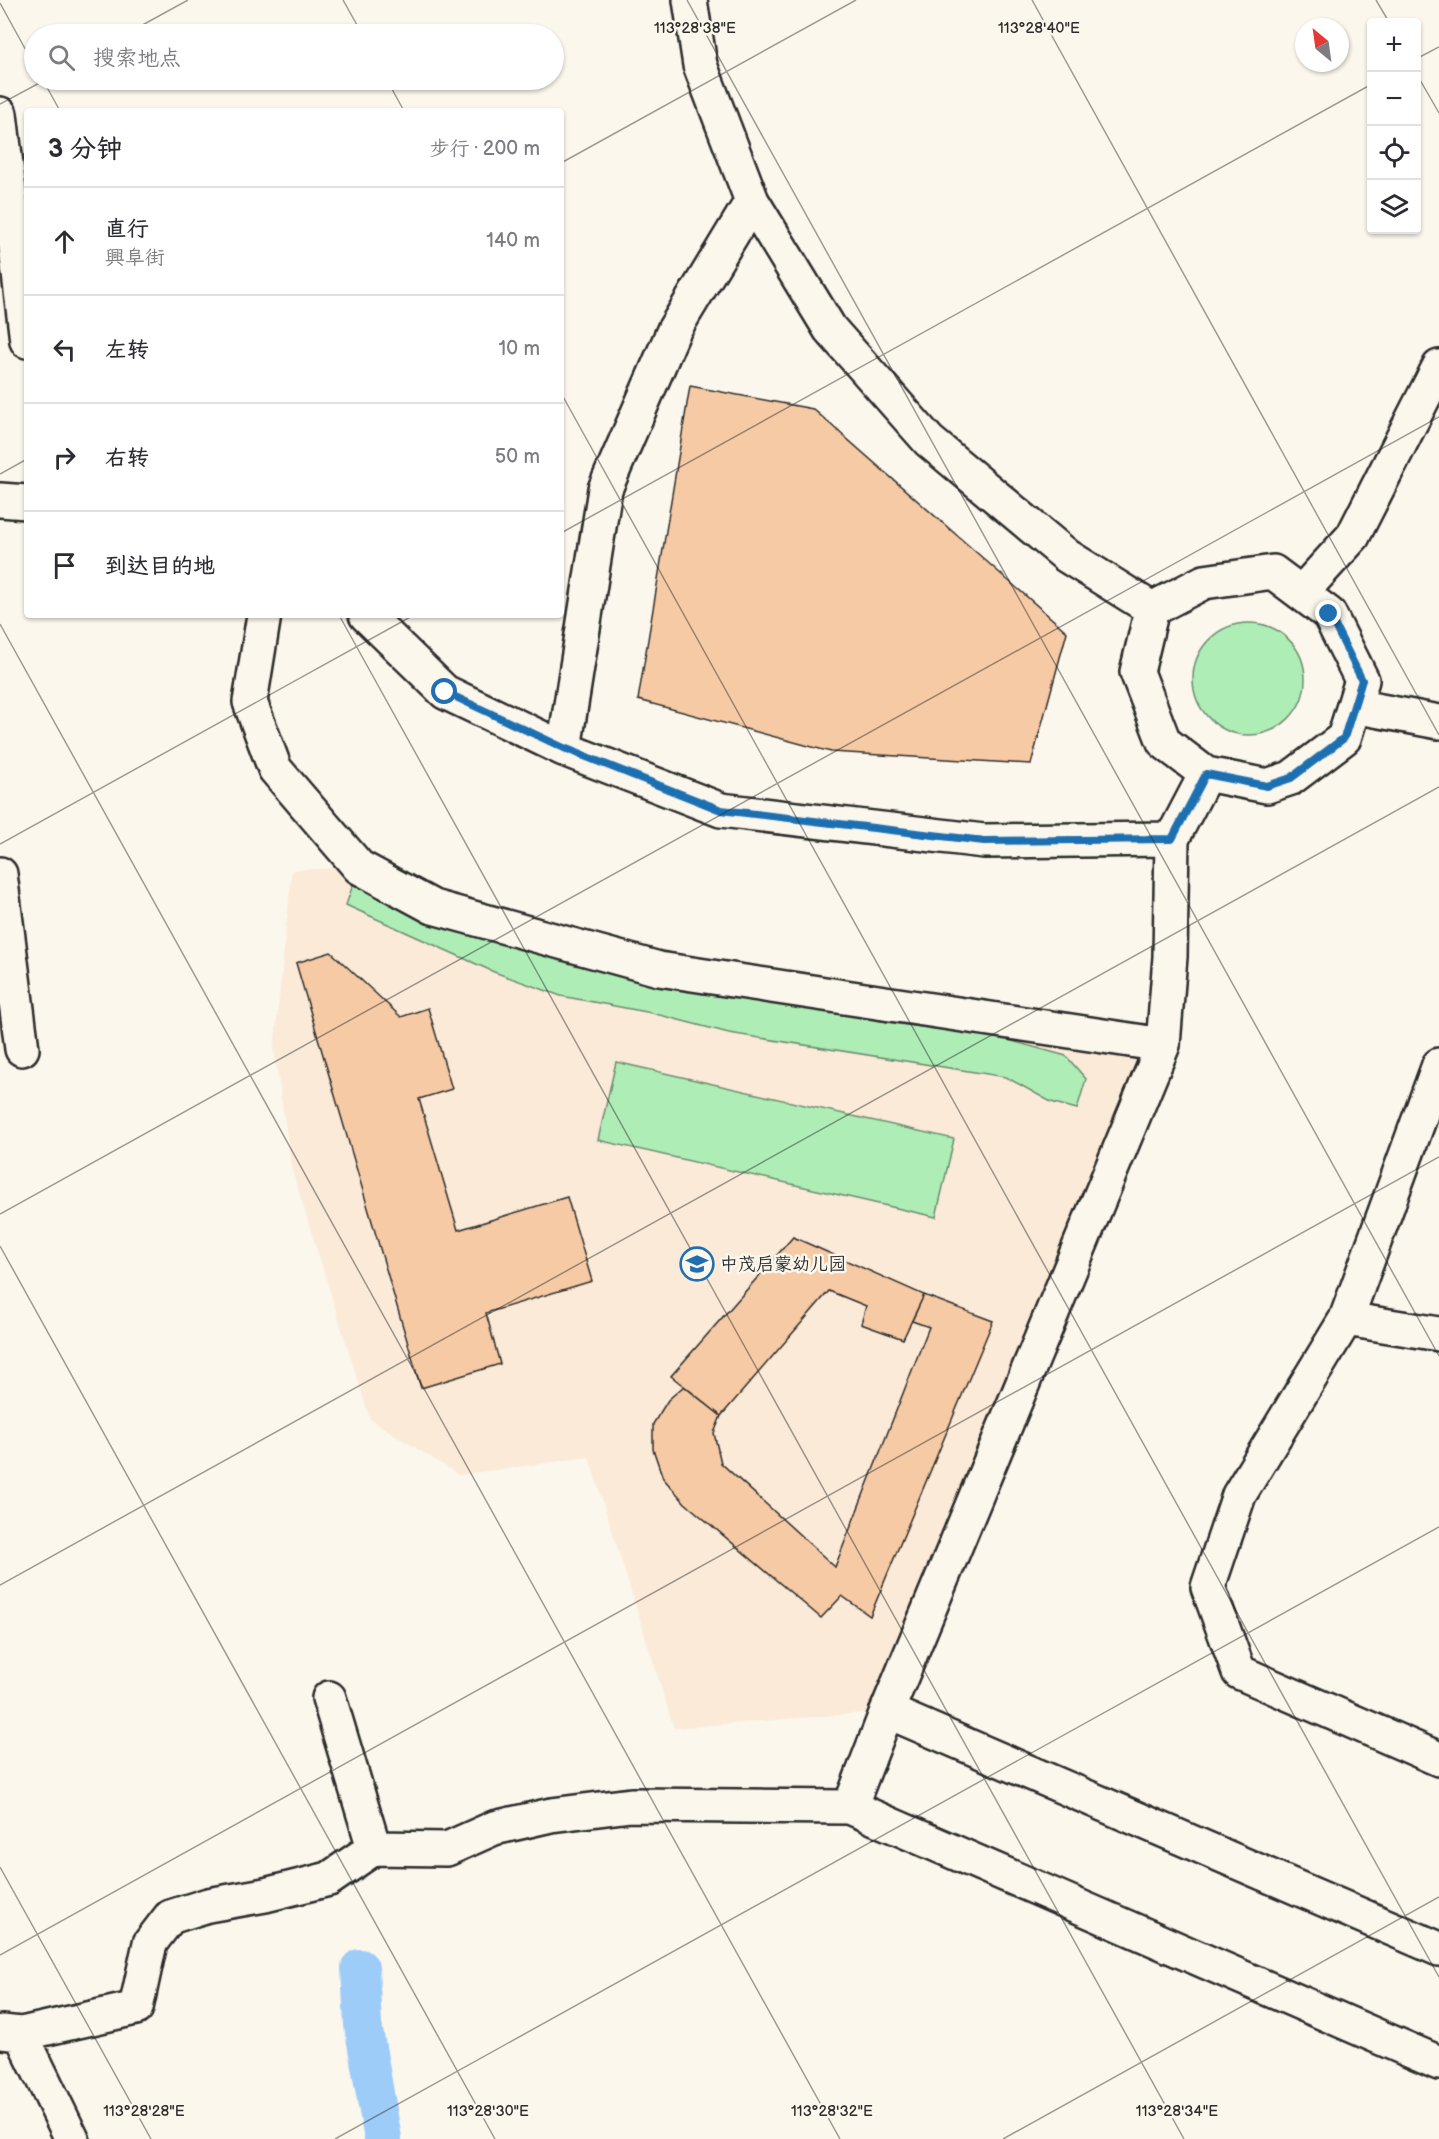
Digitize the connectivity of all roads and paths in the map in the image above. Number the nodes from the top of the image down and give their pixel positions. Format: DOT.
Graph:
graph roads {
  1 [pos="690,0"];
  2 [pos="0,114"];
  3 [pos="752,201"];
  4 [pos="24,315"];
  5 [pos="1439,367"];
  6 [pos="0,500"];
  7 [pos="24,502"];
  8 [pos="1301,593"];
  9 [pos="1152,609"];
  10 [pos="264,618"];
  11 [pos="369,618"];
  12 [pos="1354,706"];
  13 [pos="1439,722"];
  14 [pos="564,748"];
  15 [pos="1206,774"];
  16 [pos="1172,839"];
  17 [pos="0,874"];
  18 [pos="1163,1046"];
  19 [pos="22,1049"];
  20 [pos="1439,1065"];
  21 [pos="1346,1319"];
  22 [pos="1439,1334"];
  23 [pos="329,1698"];
  24 [pos="887,1711"];
  25 [pos="1439,1759"];
  26 [pos="849,1807"];
  27 [pos="374,1848"];
  28 [pos="1439,1949"];
  29 [pos="11,2033"];
  30 [pos="1439,2063"];
  31 [pos="72,2139"];
  1 -- 3 [label="street"];
  2 -- 4 [label="street"];
  3 -- 9 [label="street"];
  3 -- 14 [label="street"];
  5 -- 8 [label="street"];
  6 -- 7 [label="street"];
  8 -- 9 [label="street"];
  8 -- 12 [label="street"];
  9 -- 15 [label="street"];
  10 -- 18 [label="street"];
  11 -- 14 [label="street"];
  12 -- 13 [label="street"];
  12 -- 15 [label="street"];
  14 -- 16 [label="street"];
  15 -- 16 [label="street"];
  16 -- 18 [label="street"];
  17 -- 19 [label="street"];
  18 -- 24 [label="street"];
  20 -- 21 [label="street"];
  21 -- 22 [label="street"];
  21 -- 25 [label="street"];
  23 -- 27 [label="street"];
  24 -- 26 [label="street"];
  24 -- 28 [label="street"];
  26 -- 27 [label="street"];
  26 -- 30 [label="street"];
  27 -- 29 [label="street"];
  29 -- 31 [label="street"];
}
